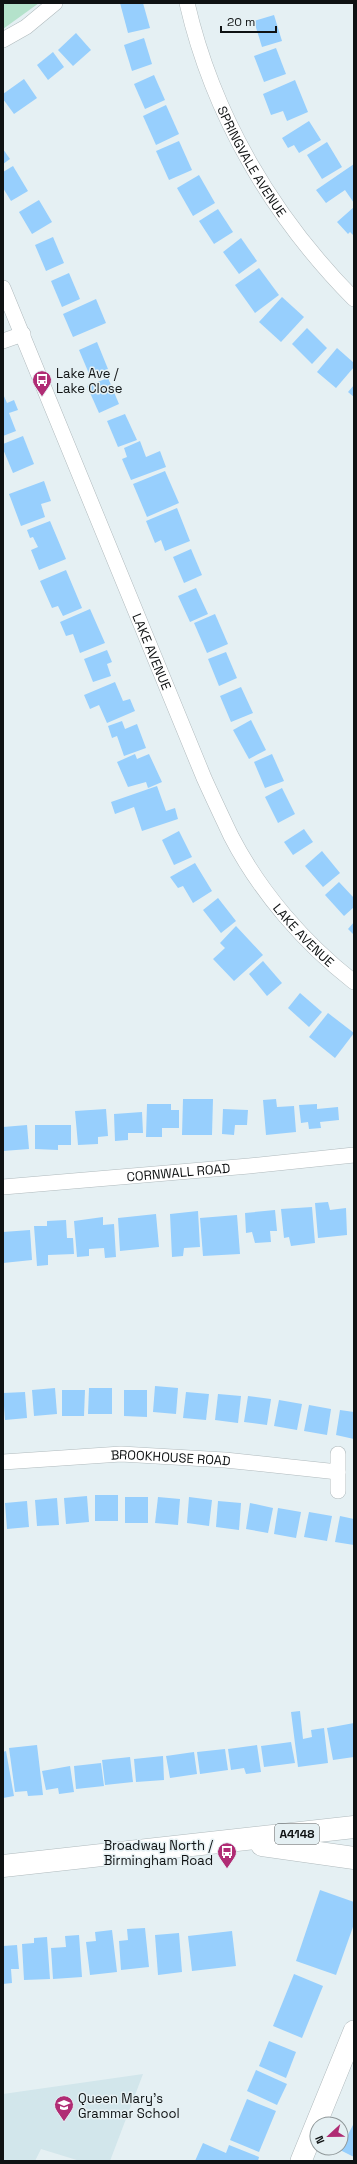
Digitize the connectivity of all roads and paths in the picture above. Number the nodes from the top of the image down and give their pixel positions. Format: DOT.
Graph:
graph roads {
  1 [pos="55,3"];
  2 [pos="187,3"];
  3 [pos="3,40"];
  4 [pos="3,288"];
  5 [pos="354,300"];
  6 [pos="23,334"];
  7 [pos="3,341"];
  8 [pos="354,982"];
  9 [pos="354,1155"];
  10 [pos="3,1187"];
  11 [pos="338,1454"];
  12 [pos="3,1462"];
  13 [pos="338,1472"];
  14 [pos="338,1491"];
  15 [pos="354,1827"];
  16 [pos="239,1841"];
  17 [pos="354,1858"];
  18 [pos="3,1866"];
  19 [pos="354,2031"];
  20 [pos="301,2161"];
  1 -- 3 [label="street"];
  2 -- 5 [label="street, SPRINGVALE AVENUE"];
  4 -- 6 [label="street, LAKE AVENUE"];
  6 -- 7 [label="street"];
  6 -- 8 [label="street, LAKE AVENUE"];
  9 -- 10 [label="street, CORNWALL ROAD"];
  11 -- 13 [label="street"];
  12 -- 13 [label="street, BROOKHOUSE ROAD"];
  13 -- 14 [label="street"];
  15 -- 16 [label="highway, A4148"];
  16 -- 17 [label="highway, A4148"];
  16 -- 18 [label="highway, A4148"];
  19 -- 20 [label="street"];
}
